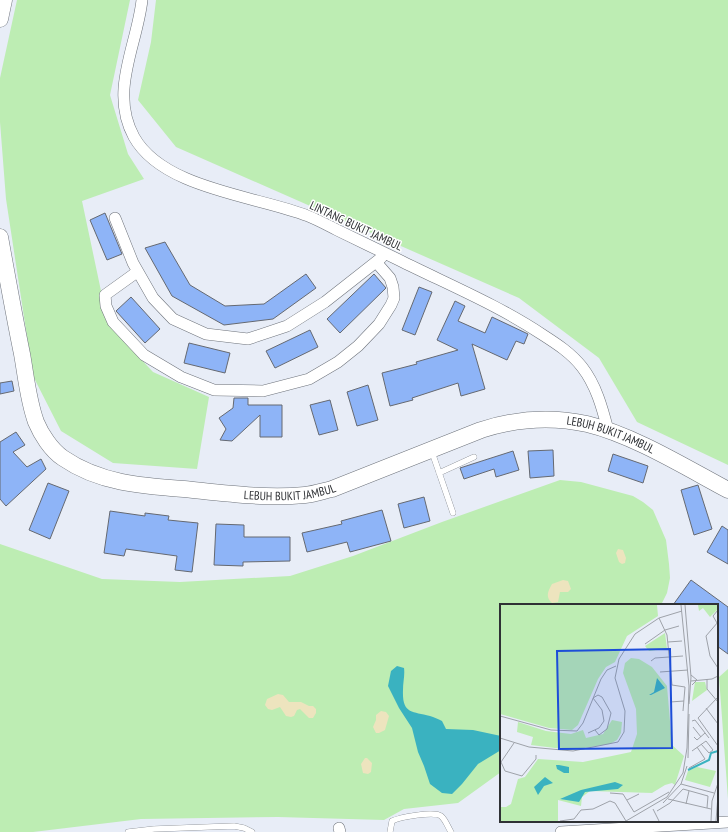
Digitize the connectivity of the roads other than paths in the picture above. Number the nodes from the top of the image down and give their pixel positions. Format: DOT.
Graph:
graph roads {
  1 [pos="4,0"];
  2 [pos="142,0"];
  3 [pos="0,19"];
  4 [pos="115,218"];
  5 [pos="0,237"];
  6 [pos="385,254"];
  7 [pos="376,262"];
  8 [pos="137,272"];
  9 [pos="608,430"];
  10 [pos="431,449"];
  11 [pos="474,457"];
  12 [pos="439,473"];
  13 [pos="728,490"];
  14 [pos="453,513"];
  15 [pos="560,822"];
  16 [pos="728,822"];
  17 [pos="671,826"];
  18 [pos="613,830"];
  19 [pos="128,832"];
  20 [pos="252,832"];
  21 [pos="390,832"];
  22 [pos="450,832"];
  23 [pos="561,832"];
  1 -- 3 [label="main road"];
  2 -- 6 [label="street, LINTANG BUKIT JAMBUL"];
  4 -- 8 [label="street"];
  5 -- 10 [label="main road, LEBUH BUKIT JAMBUL"];
  6 -- 7 [label="street"];
  6 -- 9 [label="street, LINTANG BUKIT JAMBUL"];
  7 -- 8 [label="street"];
  7 -- 8 [label="street"];
  9 -- 10 [label="main road, LEBUH BUKIT JAMBUL"];
  9 -- 13 [label="main road, LEBUH BUKIT JAMBUL"];
  10 -- 12 [label="lane"];
  11 -- 12 [label="lane"];
  12 -- 14 [label="lane"];
  15 -- 23 [label="street"];
  16 -- 17 [label="street"];
  17 -- 18 [label="street"];
  18 -- 23 [label="street"];
  19 -- 20 [label="lane"];
  21 -- 22 [label="lane"];
}
